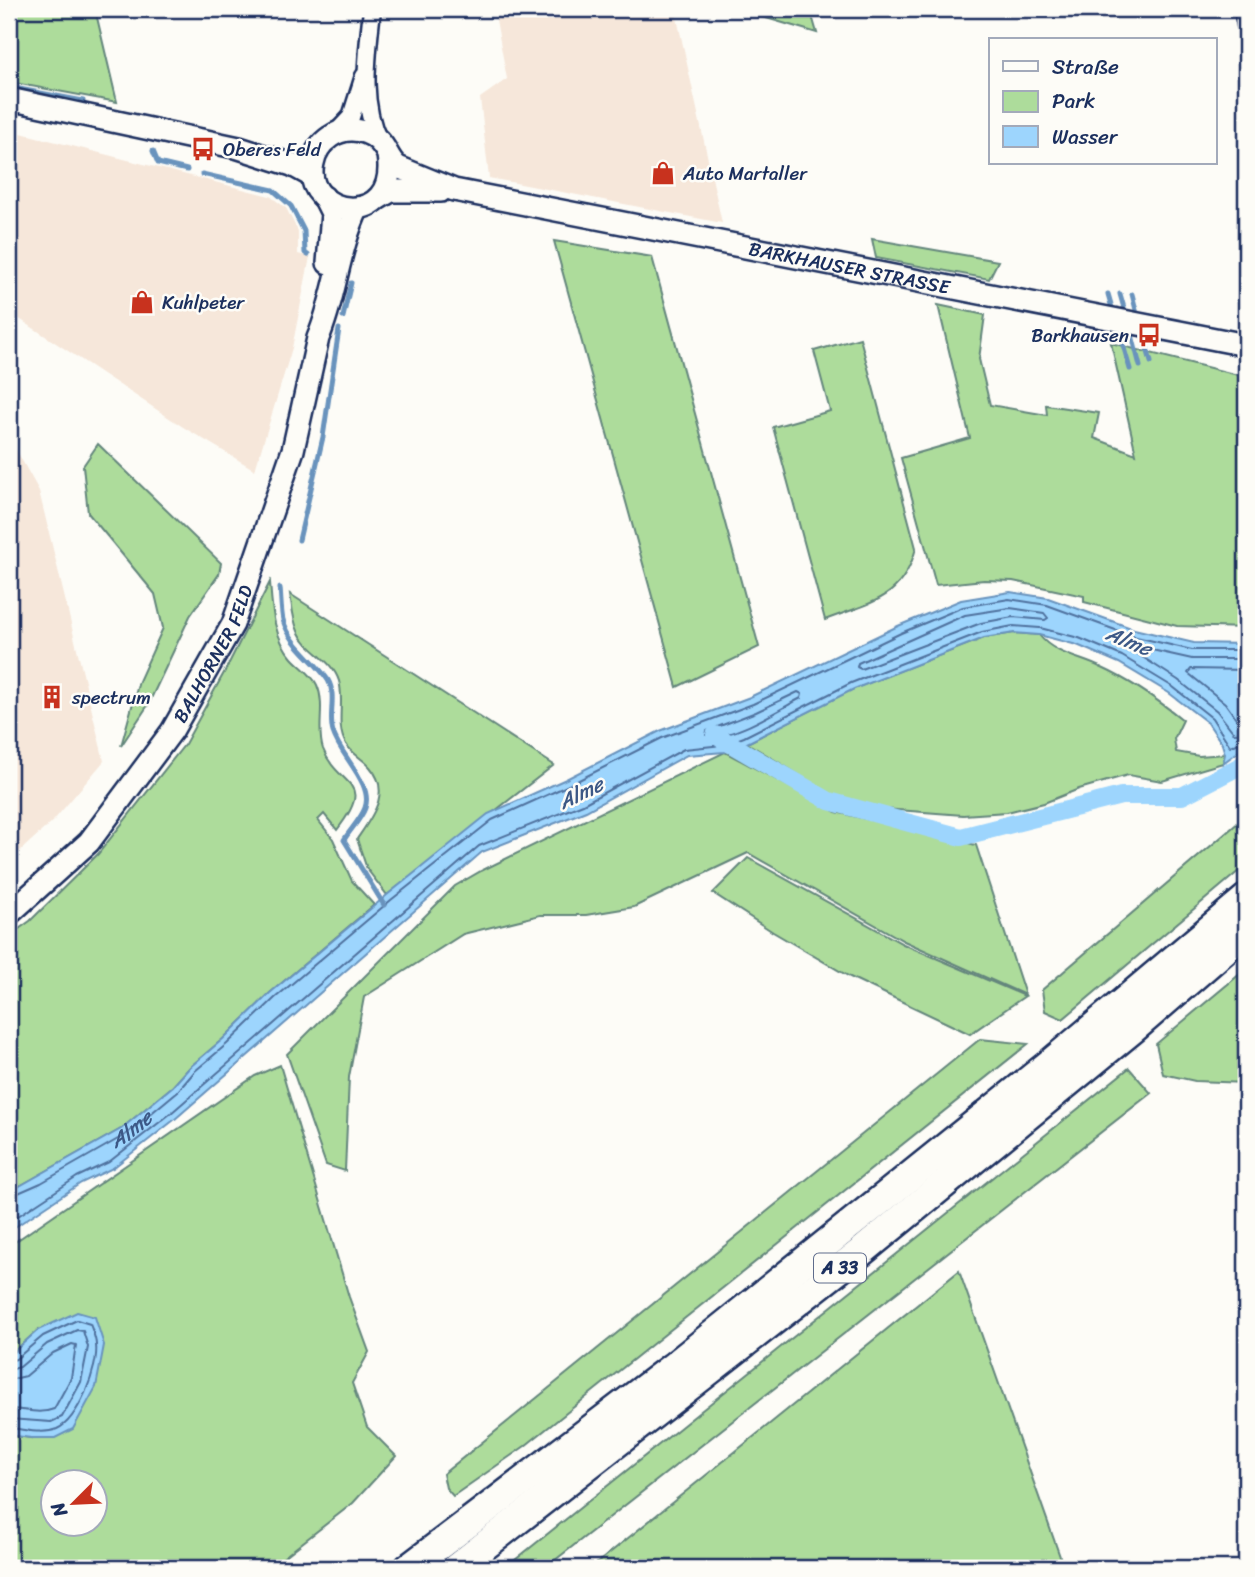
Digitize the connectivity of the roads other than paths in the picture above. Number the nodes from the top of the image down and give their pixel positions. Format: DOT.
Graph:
graph roads {
  1 [pos="372,9"];
  2 [pos="1243,9"];
  3 [pos="1246,25"];
  4 [pos="366,67"];
  5 [pos="9,99"];
  6 [pos="327,140"];
  7 [pos="239,148"];
  8 [pos="383,148"];
  9 [pos="312,176"];
  10 [pos="454,190"];
  11 [pos="324,197"];
  12 [pos="379,198"];
  13 [pos="358,208"];
  14 [pos="318,338"];
  15 [pos="1246,345"];
  16 [pos="1246,899"];
  17 [pos="9,914"];
  18 [pos="1246,931"];
  19 [pos="409,1568"];
  20 [pos="456,1568"];
  1 -- 4 [label="street"];
  2 -- 3 [label="street"];
  4 -- 6 [label="street"];
  4 -- 8 [label="street"];
  5 -- 7 [label="street"];
  6 -- 7 [label="street"];
  6 -- 8 [label="street"];
  6 -- 9 [label="street"];
  7 -- 9 [label="street"];
  8 -- 10 [label="street, BARKHAUSER STRASSE"];
  8 -- 12 [label="street"];
  9 -- 11 [label="street"];
  10 -- 12 [label="street, BARKHAUSER STRASSE"];
  10 -- 15 [label="street, BARKHAUSER STRASSE"];
  11 -- 13 [label="street"];
  11 -- 14 [label="street, BALHORNER FELD"];
  12 -- 13 [label="street"];
  13 -- 14 [label="street, BALHORNER FELD"];
  14 -- 17 [label="street, BALHORNER FELD"];
  16 -- 19 [label="highway, A 33"];
  18 -- 20 [label="highway, A 33"];
}
